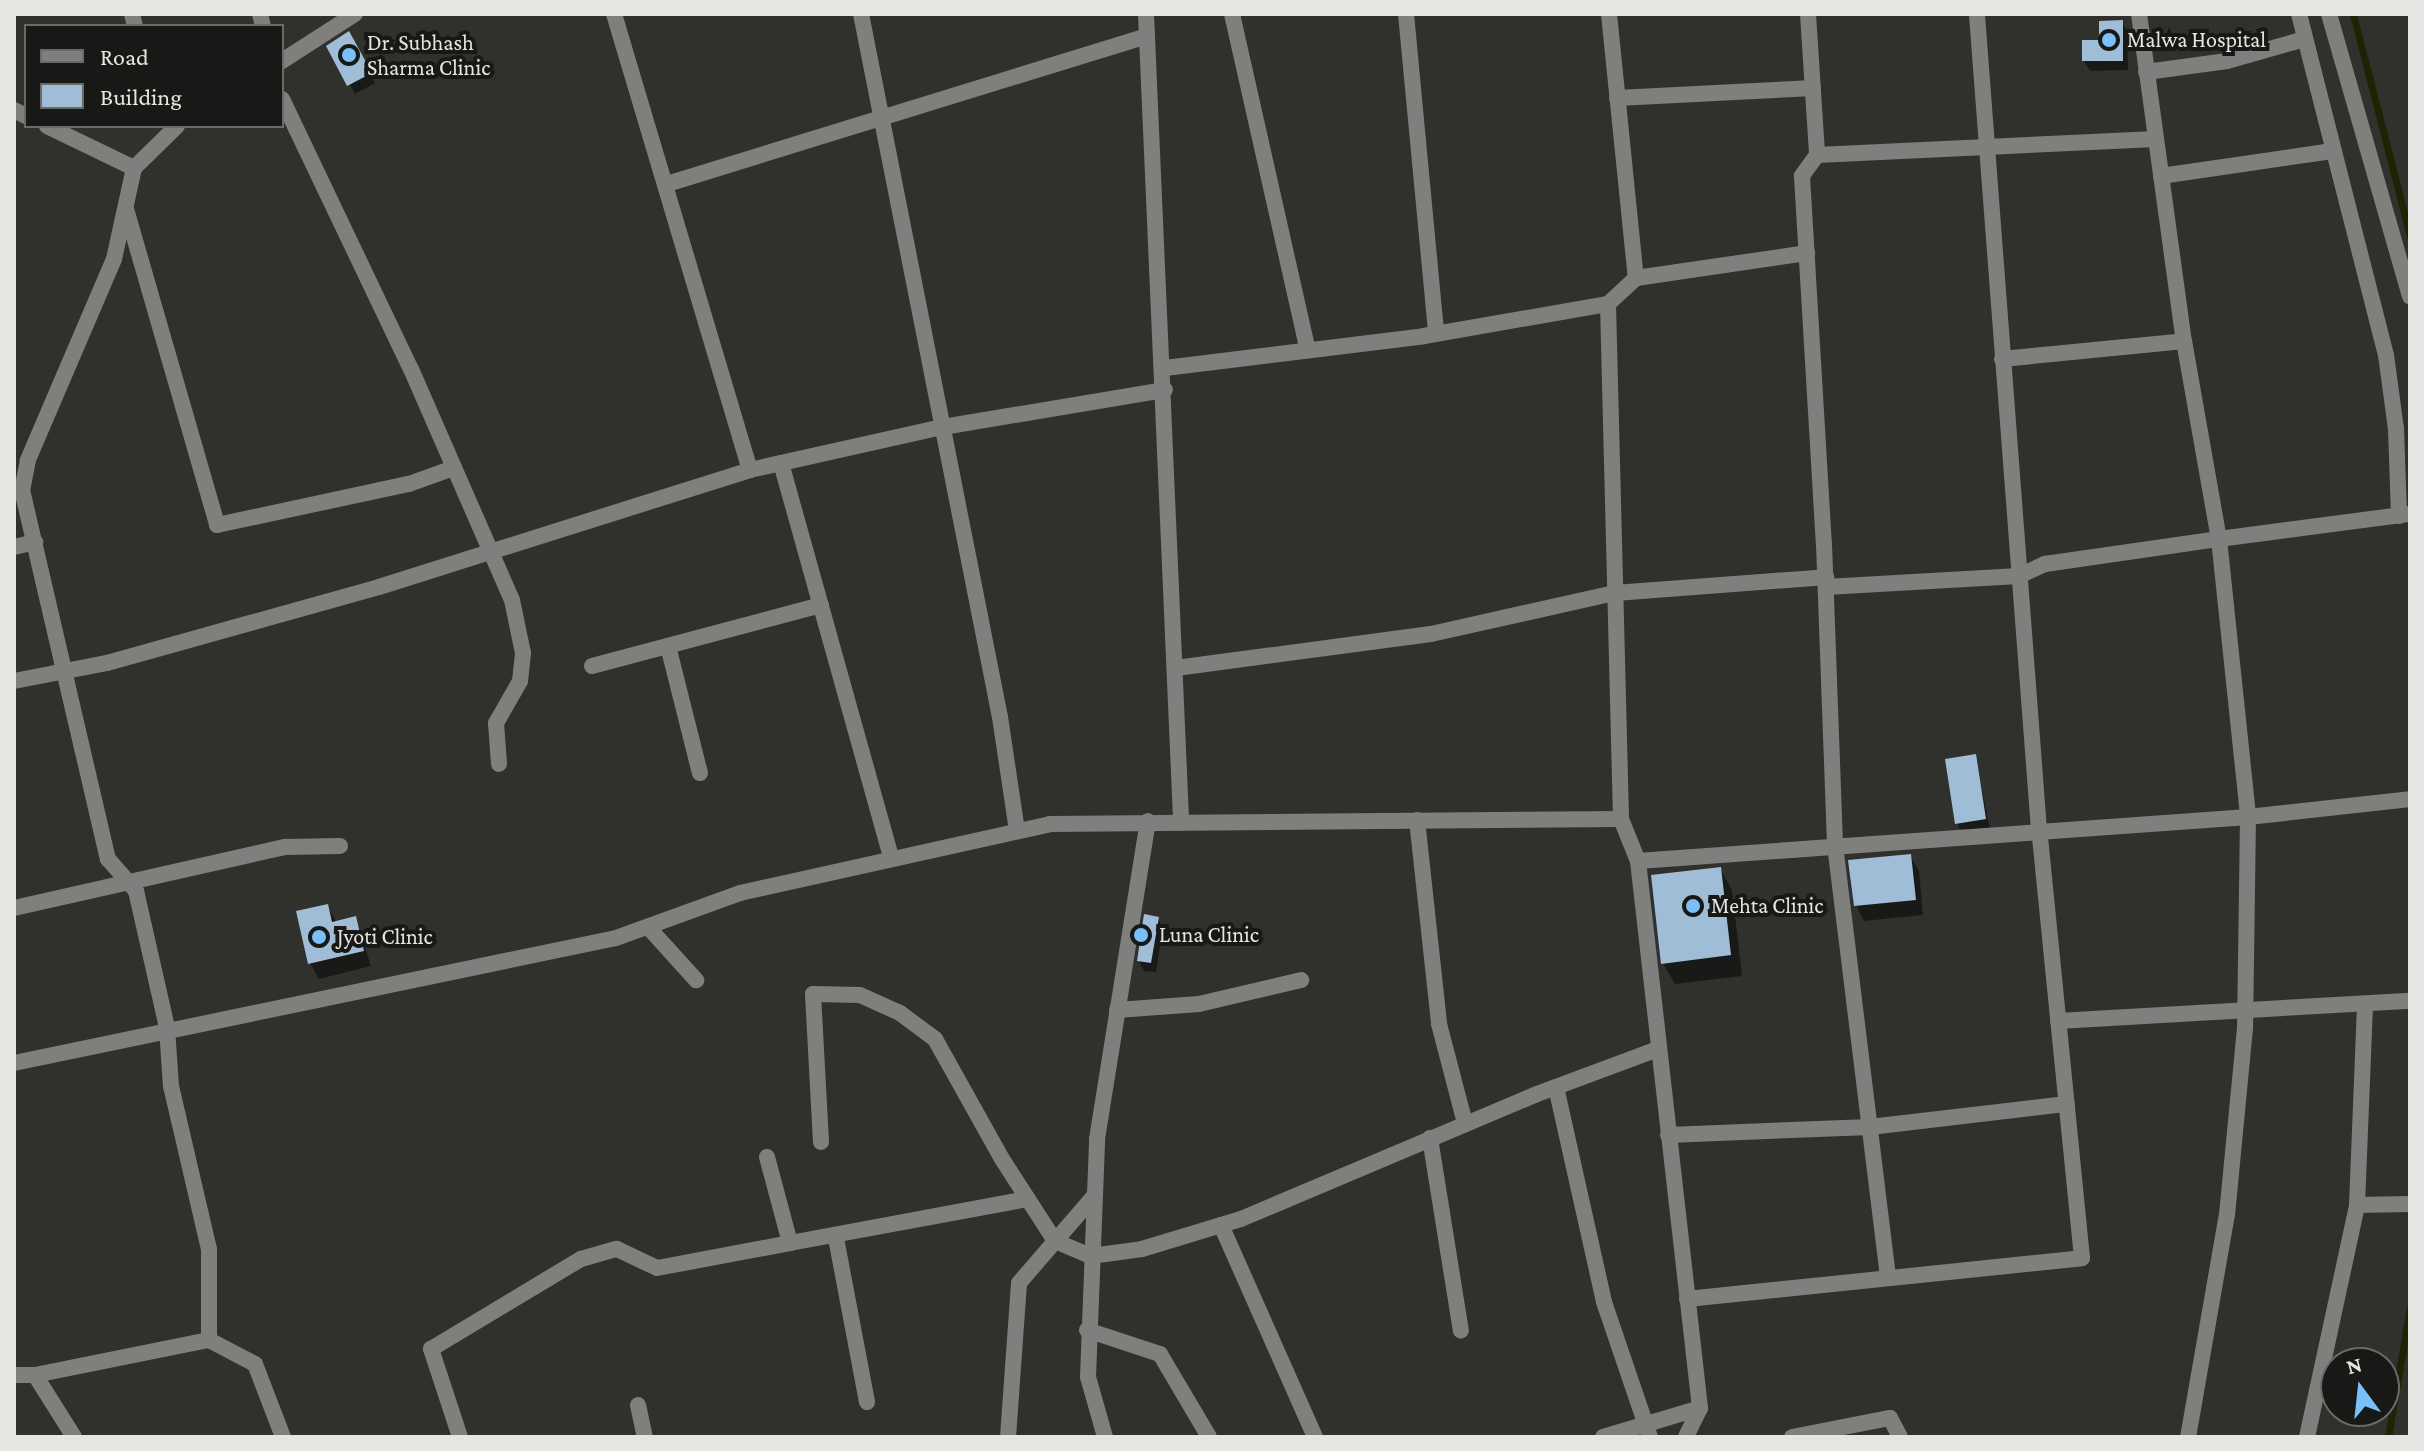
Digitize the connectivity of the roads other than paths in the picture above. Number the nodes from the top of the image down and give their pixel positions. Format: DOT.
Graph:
graph roads {
  1 [pos="355,14"];
  2 [pos="614,14"];
  3 [pos="861,14"];
  4 [pos="1146,14"];
  5 [pos="1232,14"];
  6 [pos="1406,14"];
  7 [pos="1609,14"];
  8 [pos="1808,14"];
  9 [pos="1977,14"];
  10 [pos="2139,14"];
  11 [pos="2299,14"];
  12 [pos="2329,14"];
  13 [pos="1147,36"];
  14 [pos="2305,39"];
  15 [pos="284,60"];
  16 [pos="2146,72"];
  17 [pos="1813,88"];
  18 [pos="1617,98"];
  19 [pos="284,103"];
  20 [pos="884,117"];
  21 [pos="51,128"];
  22 [pos="167,129"];
  23 [pos="2156,139"];
  24 [pos="1985,148"];
  25 [pos="2332,151"];
  26 [pos="1817,155"];
  27 [pos="134,168"];
  28 [pos="2161,176"];
  29 [pos="667,184"];
  30 [pos="126,208"];
  31 [pos="1807,253"];
  32 [pos="1636,278"];
  33 [pos="2410,297"];
  34 [pos="1608,304"];
  35 [pos="1436,334"];
  36 [pos="2184,341"];
  37 [pos="1308,350"];
  38 [pos="2002,359"];
  39 [pos="1165,368"];
  40 [pos="1165,390"];
  41 [pos="943,427"];
  42 [pos="781,463"];
  43 [pos="451,469"];
  44 [pos="750,470"];
  45 [pos="19,479"];
  46 [pos="2404,515"];
  47 [pos="2219,539"];
  48 [pos="35,542"];
  49 [pos="14,547"];
  50 [pos="487,552"];
  51 [pos="2019,576"];
  52 [pos="1826,582"];
  53 [pos="1615,593"];
  54 [pos="821,605"];
  55 [pos="668,646"];
  56 [pos="592,666"];
  57 [pos="1176,668"];
  58 [pos="67,670"];
  59 [pos="14,681"];
  60 [pos="499,764"];
  61 [pos="700,773"];
  62 [pos="2410,799"];
  63 [pos="2248,817"];
  64 [pos="1181,819"];
  65 [pos="1621,819"];
  66 [pos="1417,820"];
  67 [pos="1148,821"];
  68 [pos="2039,830"];
  69 [pos="1017,831"];
  70 [pos="1835,845"];
  71 [pos="340,846"];
  72 [pos="891,857"];
  73 [pos="1638,861"];
  74 [pos="125,879"];
  75 [pos="14,908"];
  76 [pos="648,927"];
  77 [pos="696,980"];
  78 [pos="1301,980"];
  79 [pos="2410,1001"];
  80 [pos="2365,1006"];
  81 [pos="1117,1010"];
  82 [pos="2245,1010"];
  83 [pos="2058,1021"];
  84 [pos="167,1028"];
  85 [pos="1658,1049"];
  86 [pos="14,1063"];
  87 [pos="1556,1087"];
  88 [pos="2067,1104"];
  89 [pos="1465,1123"];
  90 [pos="1870,1127"];
  91 [pos="1668,1135"];
  92 [pos="1430,1138"];
  93 [pos="821,1142"];
  94 [pos="767,1157"];
  95 [pos="1094,1196"];
  96 [pos="1028,1199"];
  97 [pos="2410,1204"];
  98 [pos="2357,1205"];
  99 [pos="1221,1225"];
  100 [pos="836,1238"];
  101 [pos="1055,1241"];
  102 [pos="790,1243"];
  103 [pos="1091,1256"];
  104 [pos="1888,1278"];
  105 [pos="1687,1299"];
  106 [pos="1087,1330"];
  107 [pos="1461,1331"];
  108 [pos="209,1340"];
  109 [pos="14,1375"];
  110 [pos="35,1375"];
  111 [pos="867,1402"];
  112 [pos="638,1405"];
  113 [pos="1700,1408"];
  114 [pos="1648,1431"];
  115 [pos="74,1437"];
  116 [pos="283,1437"];
  117 [pos="460,1437"];
  118 [pos="645,1437"];
  119 [pos="1008,1437"];
  120 [pos="1105,1437"];
  121 [pos="1209,1437"];
  122 [pos="1315,1437"];
  123 [pos="1603,1437"];
  124 [pos="1686,1437"];
  125 [pos="1792,1437"];
  126 [pos="1900,1437"];
  127 [pos="2188,1437"];
  128 [pos="2307,1437"];
  1 -- 15 [label="street"];
  2 -- 29 [label="street"];
  3 -- 20 [label="street"];
  4 -- 13 [label="street"];
  5 -- 37 [label="street"];
  6 -- 35 [label="street"];
  7 -- 18 [label="street"];
  8 -- 17 [label="street"];
  9 -- 24 [label="street"];
  10 -- 16 [label="street"];
  11 -- 14 [label="street"];
  12 -- 33 [label="street"];
  13 -- 20 [label="street"];
  13 -- 39 [label="street"];
  14 -- 16 [label="street"];
  14 -- 25 [label="street"];
  16 -- 23 [label="street"];
  17 -- 18 [label="street"];
  17 -- 26 [label="street"];
  18 -- 32 [label="street"];
  19 -- 43 [label="street"];
  20 -- 29 [label="street"];
  20 -- 41 [label="street"];
  21 -- 27 [label="street"];
  22 -- 27 [label="street"];
  23 -- 24 [label="street"];
  23 -- 28 [label="street"];
  24 -- 26 [label="street"];
  24 -- 38 [label="street"];
  25 -- 28 [label="street"];
  25 -- 46 [label="street"];
  26 -- 31 [label="street"];
  27 -- 30 [label="street"];
  28 -- 36 [label="street"];
  29 -- 44 [label="street"];
  30 -- 43 [label="street"];
  30 -- 45 [label="street"];
  31 -- 32 [label="street"];
  31 -- 52 [label="street"];
  32 -- 34 [label="street"];
  34 -- 35 [label="street"];
  34 -- 53 [label="street"];
  35 -- 37 [label="street"];
  36 -- 38 [label="street"];
  36 -- 47 [label="street"];
  37 -- 39 [label="street"];
  38 -- 51 [label="street"];
  39 -- 40 [label="street"];
  40 -- 41 [label="street"];
  40 -- 57 [label="street"];
  41 -- 42 [label="street"];
  41 -- 69 [label="street"];
  42 -- 44 [label="street"];
  42 -- 54 [label="street"];
  43 -- 50 [label="street"];
  44 -- 50 [label="street"];
  45 -- 48 [label="street"];
  46 -- 47 [label="street"];
  47 -- 51 [label="street"];
  47 -- 63 [label="street"];
  48 -- 49 [label="street"];
  48 -- 58 [label="street"];
  50 -- 58 [label="street"];
  50 -- 60 [label="street"];
  51 -- 52 [label="street"];
  51 -- 68 [label="street"];
  52 -- 53 [label="street"];
  52 -- 70 [label="street"];
  53 -- 57 [label="street"];
  53 -- 65 [label="street"];
  54 -- 55 [label="street"];
  54 -- 72 [label="street"];
  55 -- 56 [label="street"];
  55 -- 61 [label="street"];
  57 -- 64 [label="street"];
  58 -- 59 [label="street"];
  58 -- 74 [label="street"];
  62 -- 63 [label="street"];
  63 -- 68 [label="street"];
  63 -- 82 [label="street"];
  64 -- 66 [label="street"];
  64 -- 67 [label="street"];
  65 -- 66 [label="street"];
  65 -- 73 [label="street"];
  66 -- 89 [label="street"];
  67 -- 69 [label="street"];
  67 -- 81 [label="street"];
  68 -- 70 [label="street"];
  68 -- 83 [label="street"];
  69 -- 72 [label="street"];
  70 -- 73 [label="street"];
  70 -- 90 [label="street"];
  71 -- 74 [label="street"];
  72 -- 76 [label="street"];
  73 -- 85 [label="street"];
  74 -- 75 [label="street"];
  74 -- 84 [label="street"];
  76 -- 77 [label="street"];
  76 -- 84 [label="street"];
  78 -- 81 [label="street"];
  79 -- 80 [label="street"];
  80 -- 82 [label="street"];
  80 -- 98 [label="street"];
  81 -- 95 [label="street"];
  82 -- 83 [label="street"];
  82 -- 127 [label="street"];
  83 -- 88 [label="street"];
  84 -- 86 [label="street"];
  84 -- 108 [label="street"];
  85 -- 87 [label="street"];
  85 -- 91 [label="street"];
  87 -- 89 [label="street"];
  87 -- 114 [label="street"];
  88 -- 90 [label="street"];
  88 -- 104 [label="street"];
  89 -- 92 [label="street"];
  90 -- 91 [label="street"];
  90 -- 104 [label="street"];
  91 -- 105 [label="street"];
  92 -- 99 [label="street"];
  92 -- 107 [label="street"];
  93 -- 96 [label="street"];
  94 -- 102 [label="street"];
  95 -- 101 [label="street"];
  95 -- 103 [label="street"];
  96 -- 100 [label="street"];
  96 -- 101 [label="street"];
  97 -- 98 [label="street"];
  98 -- 128 [label="street"];
  99 -- 103 [label="street"];
  99 -- 122 [label="street"];
  100 -- 102 [label="street"];
  100 -- 111 [label="street"];
  101 -- 103 [label="street"];
  101 -- 119 [label="street"];
  102 -- 117 [label="street"];
  103 -- 106 [label="street"];
  104 -- 105 [label="street"];
  105 -- 113 [label="street"];
  106 -- 120 [label="street"];
  106 -- 121 [label="street"];
  108 -- 110 [label="street"];
  108 -- 116 [label="street"];
  109 -- 110 [label="street"];
  110 -- 115 [label="street"];
  112 -- 118 [label="street"];
  113 -- 114 [label="street"];
  113 -- 124 [label="street"];
  114 -- 123 [label="street"];
  125 -- 126 [label="street"];
}
